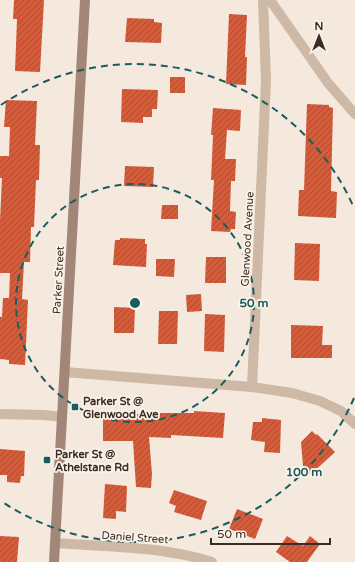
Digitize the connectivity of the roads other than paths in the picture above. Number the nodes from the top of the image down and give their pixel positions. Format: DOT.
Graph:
graph roads {
  1 [pos="85,0"];
  2 [pos="263,0"];
  3 [pos="270,0"];
  4 [pos="355,114"];
  5 [pos="65,372"];
  6 [pos="252,387"];
  7 [pos="0,414"];
  8 [pos="62,417"];
  9 [pos="355,424"];
  10 [pos="55,543"];
  11 [pos="54,562"];
  12 [pos="212,562"];
  1 -- 5 [label="main road, Parker Street"];
  2 -- 6 [label="street, Glenwood Avenue"];
  3 -- 4 [label="street"];
  5 -- 6 [label="street"];
  5 -- 8 [label="main road, Parker Street"];
  6 -- 9 [label="street"];
  7 -- 8 [label="street"];
  8 -- 10 [label="main road, Parker Street"];
  10 -- 11 [label="main road, Parker Street"];
  10 -- 12 [label="street, Daniel Street"];
}
